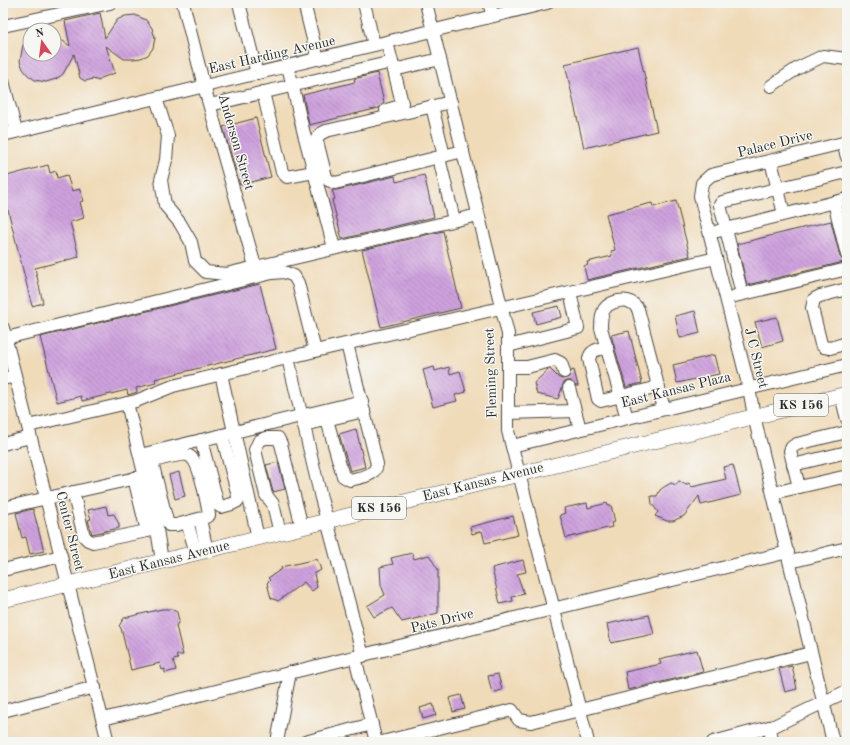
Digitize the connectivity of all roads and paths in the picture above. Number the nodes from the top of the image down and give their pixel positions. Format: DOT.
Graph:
graph roads {
  1 [pos="110,3"];
  2 [pos="183,3"];
  3 [pos="239,3"];
  4 [pos="304,3"];
  5 [pos="364,3"];
  6 [pos="426,3"];
  7 [pos="489,3"];
  8 [pos="547,3"];
  9 [pos="493,16"];
  10 [pos="3,26"];
  11 [pos="433,31"];
  12 [pos="387,42"];
  13 [pos="374,45"];
  14 [pos="318,59"];
  15 [pos="440,59"];
  16 [pos="847,59"];
  17 [pos="288,66"];
  18 [pos="393,66"];
  19 [pos="257,74"];
  20 [pos="3,81"];
  21 [pos="204,86"];
  22 [pos="292,86"];
  23 [pos="772,86"];
  24 [pos="263,92"];
  25 [pos="156,98"];
  26 [pos="450,102"];
  27 [pos="210,105"];
  28 [pos="432,106"];
  29 [pos="303,130"];
  30 [pos="16,132"];
  31 [pos="3,134"];
  32 [pos="845,142"];
  33 [pos="463,151"];
  34 [pos="441,157"];
  35 [pos="847,157"];
  36 [pos="771,160"];
  37 [pos="314,172"];
  38 [pos="847,172"];
  39 [pos="711,175"];
  40 [pos="778,188"];
  41 [pos="847,200"];
  42 [pos="834,202"];
  43 [pos="784,214"];
  44 [pos="478,215"];
  45 [pos="454,220"];
  46 [pos="726,229"];
  47 [pos="709,233"];
  48 [pos="334,248"];
  49 [pos="847,255"];
  50 [pos="716,258"];
  51 [pos="255,266"];
  52 [pos="844,269"];
  53 [pos="847,290"];
  54 [pos="570,292"];
  55 [pos="742,294"];
  56 [pos="726,298"];
  57 [pos="501,307"];
  58 [pos="4,333"];
  59 [pos="847,343"];
  60 [pos="347,344"];
  61 [pos="508,346"];
  62 [pos="607,346"];
  63 [pos="315,351"];
  64 [pos="288,358"];
  65 [pos="847,365"];
  66 [pos="508,367"];
  67 [pos="564,372"];
  68 [pos="220,374"];
  69 [pos="15,376"];
  70 [pos="3,379"];
  71 [pos="659,387"];
  72 [pos="569,388"];
  73 [pos="749,388"];
  74 [pos="844,395"];
  75 [pos="622,396"];
  76 [pos="127,402"];
  77 [pos="363,406"];
  78 [pos="664,409"];
  79 [pos="575,411"];
  80 [pos="508,413"];
  81 [pos="754,416"];
  82 [pos="627,418"];
  83 [pos="847,419"];
  84 [pos="303,420"];
  85 [pos="327,420"];
  86 [pos="580,429"];
  87 [pos="29,432"];
  88 [pos="847,432"];
  89 [pos="228,433"];
  90 [pos="201,440"];
  91 [pos="3,444"];
  92 [pos="512,446"];
  93 [pos="847,452"];
  94 [pos="793,465"];
  95 [pos="142,467"];
  96 [pos="520,473"];
  97 [pos="238,476"];
  98 [pos="847,481"];
  99 [pos="799,487"];
  100 [pos="73,492"];
  101 [pos="773,493"];
  102 [pos="46,498"];
  103 [pos="3,508"];
  104 [pos="200,519"];
  105 [pos="328,521"];
  106 [pos="187,522"];
  107 [pos="302,527"];
  108 [pos="152,530"];
  109 [pos="280,533"];
  110 [pos="258,538"];
  111 [pos="847,548"];
  112 [pos="201,552"];
  113 [pos="61,556"];
  114 [pos="789,557"];
  115 [pos="162,561"];
  116 [pos="3,570"];
  117 [pos="68,584"];
  118 [pos="3,600"];
  119 [pos="554,609"];
  120 [pos="812,653"];
  121 [pos="359,657"];
  122 [pos="290,672"];
  123 [pos="94,687"];
  124 [pos="847,691"];
  125 [pos="823,703"];
  126 [pos="579,710"];
  127 [pos="3,711"];
  128 [pos="103,719"];
  129 [pos="372,724"];
  130 [pos="769,727"];
  131 [pos="108,742"];
  132 [pos="277,742"];
  133 [pos="305,742"];
  134 [pos="376,742"];
  135 [pos="382,742"];
  136 [pos="588,742"];
  137 [pos="713,742"];
  138 [pos="773,742"];
  139 [pos="833,742"];
  1 -- 10 [label="street"];
  2 -- 21 [label="street, Anderson Street"];
  3 -- 19 [label="street"];
  4 -- 14 [label="street"];
  5 -- 13 [label="street"];
  6 -- 11 [label="street, Fleming Street"];
  7 -- 9 [label="street"];
  8 -- 9 [label="street, East Harding Avenue"];
  9 -- 11 [label="street, East Harding Avenue"];
  11 -- 12 [label="street, East Harding Avenue"];
  11 -- 15 [label="street, Fleming Street"];
  12 -- 13 [label="street, East Harding Avenue"];
  12 -- 18 [label="street"];
  13 -- 14 [label="street, East Harding Avenue"];
  14 -- 17 [label="street, East Harding Avenue"];
  15 -- 18 [label="street"];
  15 -- 26 [label="street, Fleming Street"];
  16 -- 23 [label="street"];
  17 -- 19 [label="street, East Harding Avenue"];
  17 -- 22 [label="street"];
  18 -- 22 [label="street"];
  18 -- 29 [label="street"];
  19 -- 21 [label="street, East Harding Avenue"];
  20 -- 30 [label="street"];
  21 -- 25 [label="street, East Harding Avenue"];
  21 -- 27 [label="street, Anderson Street"];
  22 -- 24 [label="street"];
  22 -- 29 [label="street"];
  24 -- 27 [label="street"];
  24 -- 37 [label="street"];
  25 -- 30 [label="street, East Harding Avenue"];
  25 -- 51 [label="street"];
  26 -- 28 [label="street"];
  26 -- 33 [label="street, Fleming Street"];
  27 -- 51 [label="street, Anderson Street"];
  28 -- 34 [label="street"];
  28 -- 34 [label="street"];
  29 -- 37 [label="street"];
  30 -- 31 [label="street, East Harding Avenue"];
  32 -- 35 [label="street"];
  32 -- 36 [label="street, Palace Drive"];
  33 -- 34 [label="street"];
  33 -- 44 [label="street, Fleming Street"];
  34 -- 45 [label="street"];
  36 -- 39 [label="street, Palace Drive"];
  36 -- 40 [label="street"];
  37 -- 48 [label="street"];
  38 -- 40 [label="street"];
  39 -- 47 [label="street, J C Street"];
  40 -- 43 [label="street"];
  40 -- 46 [label="street"];
  41 -- 42 [label="street"];
  42 -- 43 [label="street"];
  42 -- 49 [label="street"];
  43 -- 46 [label="street"];
  44 -- 45 [label="street"];
  44 -- 57 [label="street, Fleming Street"];
  45 -- 48 [label="street"];
  46 -- 47 [label="street"];
  46 -- 55 [label="street"];
  47 -- 50 [label="street, J C Street"];
  48 -- 51 [label="street"];
  50 -- 54 [label="street"];
  50 -- 56 [label="street, J C Street"];
  52 -- 53 [label="street"];
  52 -- 55 [label="street"];
  53 -- 59 [label="street"];
  54 -- 57 [label="street"];
  54 -- 61 [label="street"];
  55 -- 56 [label="street"];
  56 -- 73 [label="street, J C Street"];
  57 -- 60 [label="street"];
  57 -- 61 [label="street, Fleming Street"];
  58 -- 63 [label="street"];
  58 -- 69 [label="street, Center Street"];
  60 -- 63 [label="street"];
  60 -- 77 [label="street"];
  61 -- 66 [label="street, Fleming Street"];
  62 -- 71 [label="street"];
  62 -- 75 [label="street"];
  62 -- 75 [label="street"];
  63 -- 64 [label="street"];
  64 -- 68 [label="street"];
  64 -- 84 [label="street"];
  65 -- 73 [label="street, East Kansas Plaza"];
  66 -- 67 [label="street"];
  66 -- 80 [label="street, Fleming Street"];
  68 -- 76 [label="street"];
  68 -- 89 [label="street"];
  69 -- 70 [label="street"];
  69 -- 87 [label="street, Center Street"];
  71 -- 75 [label="street"];
  71 -- 78 [label="street"];
  72 -- 79 [label="street"];
  73 -- 78 [label="street, East Kansas Plaza"];
  73 -- 81 [label="street, J C Street"];
  74 -- 81 [label="main road, East Kansas Avenue / KS 156"];
  74 -- 83 [label="street"];
  75 -- 82 [label="street"];
  76 -- 87 [label="street"];
  76 -- 95 [label="street"];
  77 -- 84 [label="street"];
  77 -- 85 [label="street"];
  77 -- 85 [label="street"];
  78 -- 82 [label="street, East Kansas Plaza"];
  79 -- 80 [label="street"];
  79 -- 86 [label="street"];
  80 -- 92 [label="street, Fleming Street"];
  81 -- 96 [label="main road, East Kansas Avenue / KS 156"];
  81 -- 101 [label="street, J C Street"];
  82 -- 86 [label="street, East Kansas Plaza"];
  84 -- 85 [label="street"];
  84 -- 89 [label="street"];
  84 -- 105 [label="street"];
  86 -- 92 [label="street, East Kansas Plaza"];
  87 -- 91 [label="street"];
  87 -- 102 [label="street, Center Street"];
  88 -- 94 [label="street"];
  89 -- 90 [label="street"];
  89 -- 97 [label="street"];
  90 -- 95 [label="street"];
  90 -- 97 [label="street"];
  92 -- 96 [label="street, Fleming Street"];
  93 -- 94 [label="street"];
  94 -- 99 [label="street"];
  95 -- 100 [label="street"];
  95 -- 104 [label="street"];
  95 -- 106 [label="street"];
  95 -- 108 [label="street"];
  96 -- 105 [label="main road, East Kansas Avenue / KS 156"];
  96 -- 119 [label="street, Fleming Street"];
  97 -- 110 [label="street"];
  98 -- 99 [label="street"];
  99 -- 101 [label="street"];
  100 -- 102 [label="street"];
  100 -- 108 [label="street"];
  101 -- 114 [label="street, J C Street"];
  102 -- 103 [label="street"];
  102 -- 113 [label="street, Center Street"];
  104 -- 106 [label="street"];
  104 -- 112 [label="street"];
  105 -- 107 [label="main road, East Kansas Avenue / KS 156"];
  105 -- 121 [label="street"];
  106 -- 112 [label="street"];
  107 -- 109 [label="main road, East Kansas Avenue / KS 156"];
  107 -- 109 [label="street"];
  108 -- 115 [label="street"];
  109 -- 110 [label="main road, East Kansas Avenue / KS 156"];
  110 -- 112 [label="main road, East Kansas Avenue / KS 156"];
  111 -- 114 [label="street, Pats Drive"];
  112 -- 115 [label="main road, East Kansas Avenue / KS 156"];
  113 -- 116 [label="street"];
  113 -- 117 [label="street, Center Street"];
  114 -- 119 [label="street, Pats Drive"];
  114 -- 120 [label="street, J C Street"];
  115 -- 117 [label="main road, East Kansas Avenue / KS 156"];
  117 -- 118 [label="main road, East Kansas Avenue / KS 156"];
  117 -- 123 [label="street, Center Street"];
  119 -- 121 [label="street, Pats Drive"];
  119 -- 126 [label="street, Fleming Street"];
  120 -- 125 [label="street, J C Street"];
  120 -- 126 [label="street"];
  121 -- 122 [label="street, Pats Drive"];
  121 -- 129 [label="street"];
  122 -- 128 [label="street, Pats Drive"];
  122 -- 132 [label="street"];
  123 -- 127 [label="street"];
  123 -- 128 [label="street, Center Street"];
  124 -- 125 [label="street"];
  125 -- 130 [label="street"];
  125 -- 139 [label="street, J C Street"];
  126 -- 135 [label="street"];
  126 -- 136 [label="street, Fleming Street"];
  128 -- 131 [label="street, Center Street"];
  129 -- 133 [label="street"];
  129 -- 134 [label="street"];
  130 -- 137 [label="street"];
  130 -- 138 [label="street"];
}
